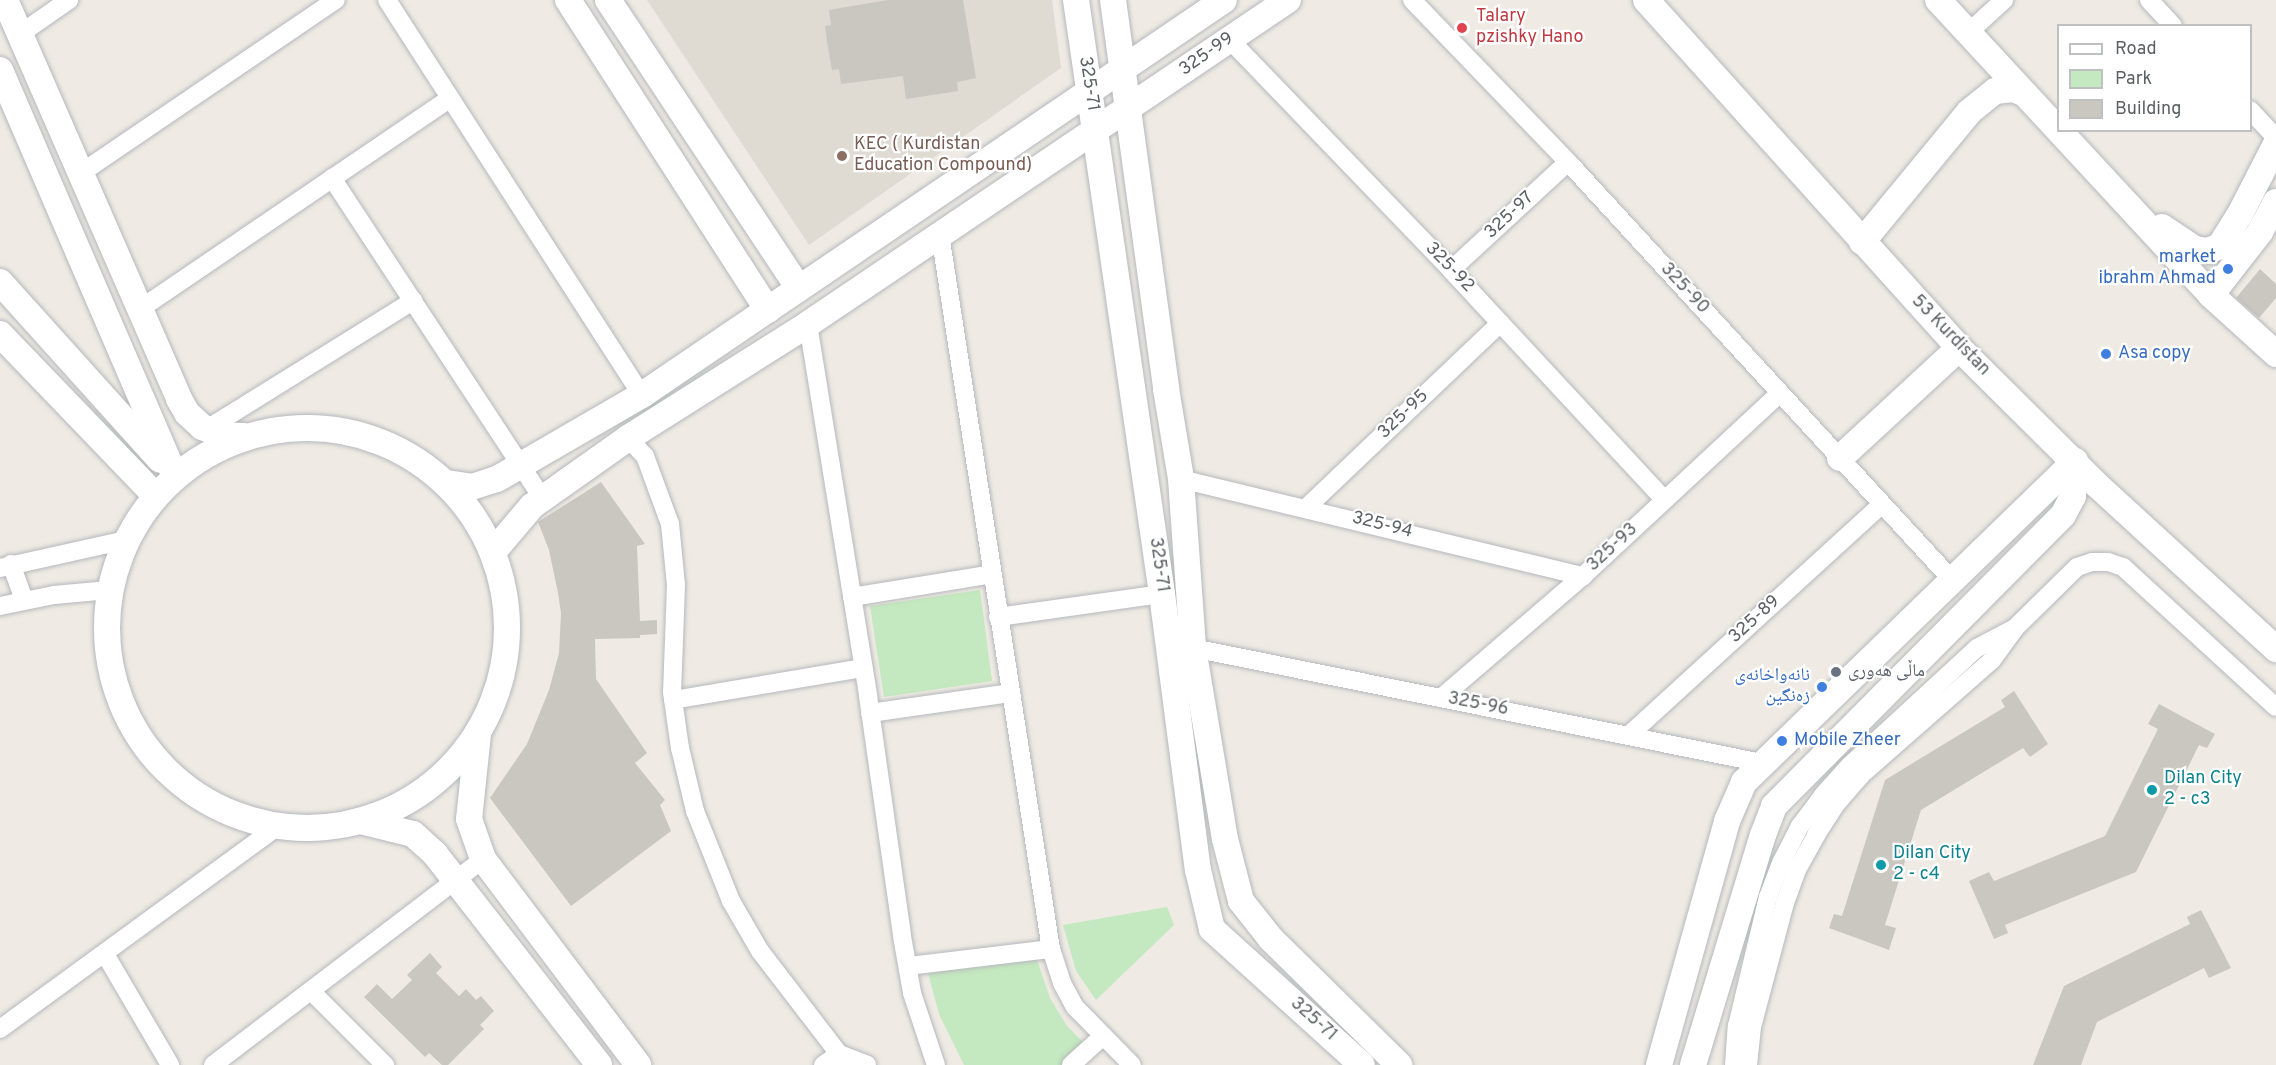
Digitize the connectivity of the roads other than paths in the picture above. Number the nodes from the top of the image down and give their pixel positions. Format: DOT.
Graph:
graph roads {
  1 [pos="5,0"];
  2 [pos="69,0"];
  3 [pos="336,0"];
  4 [pos="387,0"];
  5 [pos="568,0"];
  6 [pos="608,0"];
  7 [pos="1076,0"];
  8 [pos="1113,0"];
  9 [pos="1224,0"];
  10 [pos="1288,0"];
  11 [pos="1412,0"];
  12 [pos="1646,0"];
  13 [pos="1938,0"];
  14 [pos="2004,0"];
  15 [pos="2149,0"];
  16 [pos="2171,24"];
  17 [pos="1968,33"];
  18 [pos="20,34"];
  19 [pos="1229,39"];
  20 [pos="0,70"];
  21 [pos="1121,72"];
  22 [pos="1088,93"];
  23 [pos="2023,93"];
  24 [pos="450,98"];
  25 [pos="1127,110"];
  26 [pos="2252,112"];
  27 [pos="2057,130"];
  28 [pos="1096,131"];
  29 [pos="2059,132"];
  30 [pos="2276,138"];
  31 [pos="2276,144"];
  32 [pos="1568,162"];
  33 [pos="81,173"];
  34 [pos="332,178"];
  35 [pos="2276,202"];
  36 [pos="2239,216"];
  37 [pos="2138,218"];
  38 [pos="2260,232"];
  39 [pos="940,234"];
  40 [pos="1862,242"];
  41 [pos="1451,270"];
  42 [pos="0,282"];
  43 [pos="799,289"];
  44 [pos="2211,295"];
  45 [pos="413,301"];
  46 [pos="140,309"];
  47 [pos="768,310"];
  48 [pos="1500,323"];
  49 [pos="808,324"];
  50 [pos="0,334"];
  51 [pos="1959,348"];
  52 [pos="2276,354"];
  53 [pos="1780,393"];
  54 [pos="642,395"];
  55 [pos="207,429"];
  56 [pos="243,436"];
  57 [pos="628,438"];
  58 [pos="1840,458"];
  59 [pos="2075,461"];
  60 [pos="522,466"];
  61 [pos="175,476"];
  62 [pos="1181,479"];
  63 [pos="447,483"];
  64 [pos="155,495"];
  65 [pos="542,498"];
  66 [pos="1665,500"];
  67 [pos="1882,504"];
  68 [pos="1307,507"];
  69 [pos="126,540"];
  70 [pos="493,552"];
  71 [pos="5,566"];
  72 [pos="992,574"];
  73 [pos="1582,576"];
  74 [pos="1953,581"];
  75 [pos="109,590"];
  76 [pos="1162,594"];
  77 [pos="852,597"];
  78 [pos="24,600"];
  79 [pos="0,606"];
  80 [pos="998,617"];
  81 [pos="1193,648"];
  82 [pos="2276,649"];
  83 [pos="863,668"];
  84 [pos="1010,693"];
  85 [pos="1441,698"];
  86 [pos="673,700"];
  87 [pos="2276,706"];
  88 [pos="870,713"];
  89 [pos="478,734"];
  90 [pos="1628,736"];
  91 [pos="1762,763"];
  92 [pos="364,822"];
  93 [pos="276,828"];
  94 [pos="483,859"];
  95 [pos="457,881"];
  96 [pos="1051,949"];
  97 [pos="105,954"];
  98 [pos="908,966"];
  99 [pos="311,991"];
  100 [pos="1744,1026"];
  101 [pos="0,1029"];
  102 [pos="1103,1036"];
  103 [pos="842,1059"];
  104 [pos="170,1065"];
  105 [pos="213,1065"];
  106 [pos="385,1065"];
  107 [pos="599,1065"];
  108 [pos="638,1065"];
  109 [pos="824,1065"];
  110 [pos="867,1065"];
  111 [pos="936,1065"];
  112 [pos="1071,1065"];
  113 [pos="1132,1065"];
  114 [pos="1362,1065"];
  115 [pos="1399,1065"];
  116 [pos="1659,1065"];
  117 [pos="1693,1065"];
  118 [pos="1734,1065"];
  119 [pos="1748,1065"];
  1 -- 18 [label="street"];
  2 -- 18 [label="street"];
  3 -- 33 [label="street"];
  4 -- 24 [label="street"];
  5 -- 47 [label="street"];
  6 -- 43 [label="street"];
  7 -- 22 [label="street, 325-71"];
  8 -- 21 [label="street, 325-71"];
  9 -- 21 [label="street"];
  10 -- 19 [label="street, 325-99"];
  11 -- 32 [label="street, 325-90"];
  12 -- 40 [label="street, 53 Kurdistan"];
  13 -- 17 [label="street"];
  14 -- 17 [label="street"];
  15 -- 16 [label="street"];
  17 -- 23 [label="street"];
  18 -- 33 [label="street"];
  19 -- 25 [label="street, 325-99"];
  19 -- 41 [label="street, 325-92"];
  20 -- 61 [label="street"];
  21 -- 22 [label="street"];
  21 -- 25 [label="street, 325-71"];
  22 -- 28 [label="street, 325-71"];
  22 -- 43 [label="street"];
  23 -- 27 [label="street"];
  23 -- 40 [label="street"];
  24 -- 34 [label="street"];
  24 -- 54 [label="street"];
  25 -- 28 [label="street, 325-99"];
  25 -- 62 [label="street, 325-71"];
  26 -- 30 [label="street"];
  28 -- 39 [label="street, 325-99"];
  28 -- 76 [label="street, 325-71"];
  29 -- 37 [label="street"];
  31 -- 36 [label="street"];
  32 -- 41 [label="street, 325-97"];
  32 -- 53 [label="street, 325-90"];
  33 -- 46 [label="street"];
  34 -- 45 [label="street"];
  34 -- 46 [label="street"];
  35 -- 38 [label="street"];
  36 -- 37 [label="street"];
  36 -- 38 [label="street"];
  37 -- 44 [label="street"];
  38 -- 44 [label="street"];
  39 -- 49 [label="street, 325-99"];
  39 -- 72 [label="street"];
  40 -- 51 [label="street, 53 Kurdistan"];
  41 -- 48 [label="street, 325-92"];
  42 -- 61 [label="street"];
  43 -- 47 [label="street"];
  44 -- 52 [label="street"];
  45 -- 55 [label="street"];
  45 -- 60 [label="street"];
  46 -- 55 [label="street"];
  47 -- 54 [label="street"];
  48 -- 66 [label="street, 325-92"];
  48 -- 68 [label="street, 325-95"];
  49 -- 57 [label="street, 325-99"];
  49 -- 77 [label="street"];
  50 -- 64 [label="street"];
  51 -- 58 [label="street"];
  51 -- 59 [label="street, 53 Kurdistan"];
  53 -- 58 [label="street, 325-90"];
  53 -- 66 [label="street, 325-93"];
  54 -- 60 [label="street"];
  55 -- 56 [label="street"];
  56 -- 61 [label="street"];
  56 -- 63 [label="street"];
  57 -- 65 [label="street, 325-99"];
  57 -- 86 [label="street"];
  58 -- 67 [label="street, 325-90"];
  59 -- 74 [label="street"];
  59 -- 82 [label="street, 53 Kurdistan"];
  59 -- 117 [label="street"];
  60 -- 63 [label="street"];
  60 -- 65 [label="street"];
  61 -- 64 [label="street"];
  62 -- 68 [label="street, 325-94"];
  62 -- 81 [label="street, 325-71"];
  63 -- 70 [label="street"];
  64 -- 69 [label="street"];
  65 -- 70 [label="street, 325-99"];
  66 -- 73 [label="street, 325-93"];
  67 -- 74 [label="street, 325-90"];
  67 -- 90 [label="street, 325-89"];
  68 -- 73 [label="street, 325-94"];
  69 -- 71 [label="street"];
  69 -- 75 [label="street"];
  70 -- 89 [label="street"];
  71 -- 78 [label="street"];
  72 -- 77 [label="street"];
  72 -- 80 [label="street"];
  73 -- 85 [label="street, 325-93"];
  74 -- 91 [label="street"];
  75 -- 78 [label="street"];
  75 -- 93 [label="street"];
  76 -- 80 [label="street"];
  76 -- 114 [label="street, 325-71"];
  77 -- 83 [label="street"];
  78 -- 79 [label="street"];
  80 -- 84 [label="street"];
  81 -- 85 [label="street, 325-96"];
  81 -- 115 [label="street, 325-71"];
  83 -- 86 [label="street"];
  83 -- 88 [label="street"];
  84 -- 88 [label="street"];
  84 -- 96 [label="street"];
  85 -- 90 [label="street, 325-96"];
  86 -- 103 [label="street"];
  87 -- 100 [label="street"];
  88 -- 98 [label="street"];
  89 -- 92 [label="street"];
  89 -- 94 [label="street"];
  90 -- 91 [label="street, 325-96"];
  91 -- 116 [label="street"];
  92 -- 93 [label="street"];
  92 -- 95 [label="street"];
  93 -- 97 [label="street"];
  94 -- 95 [label="street"];
  94 -- 108 [label="street"];
  95 -- 99 [label="street"];
  95 -- 107 [label="street"];
  96 -- 98 [label="street"];
  96 -- 102 [label="street"];
  97 -- 101 [label="street"];
  97 -- 104 [label="street"];
  98 -- 111 [label="street"];
  99 -- 105 [label="street"];
  99 -- 106 [label="street"];
  100 -- 118 [label="street"];
  100 -- 119 [label="street"];
  102 -- 112 [label="street"];
  102 -- 113 [label="street"];
  103 -- 109 [label="street"];
  103 -- 110 [label="street"];
}
